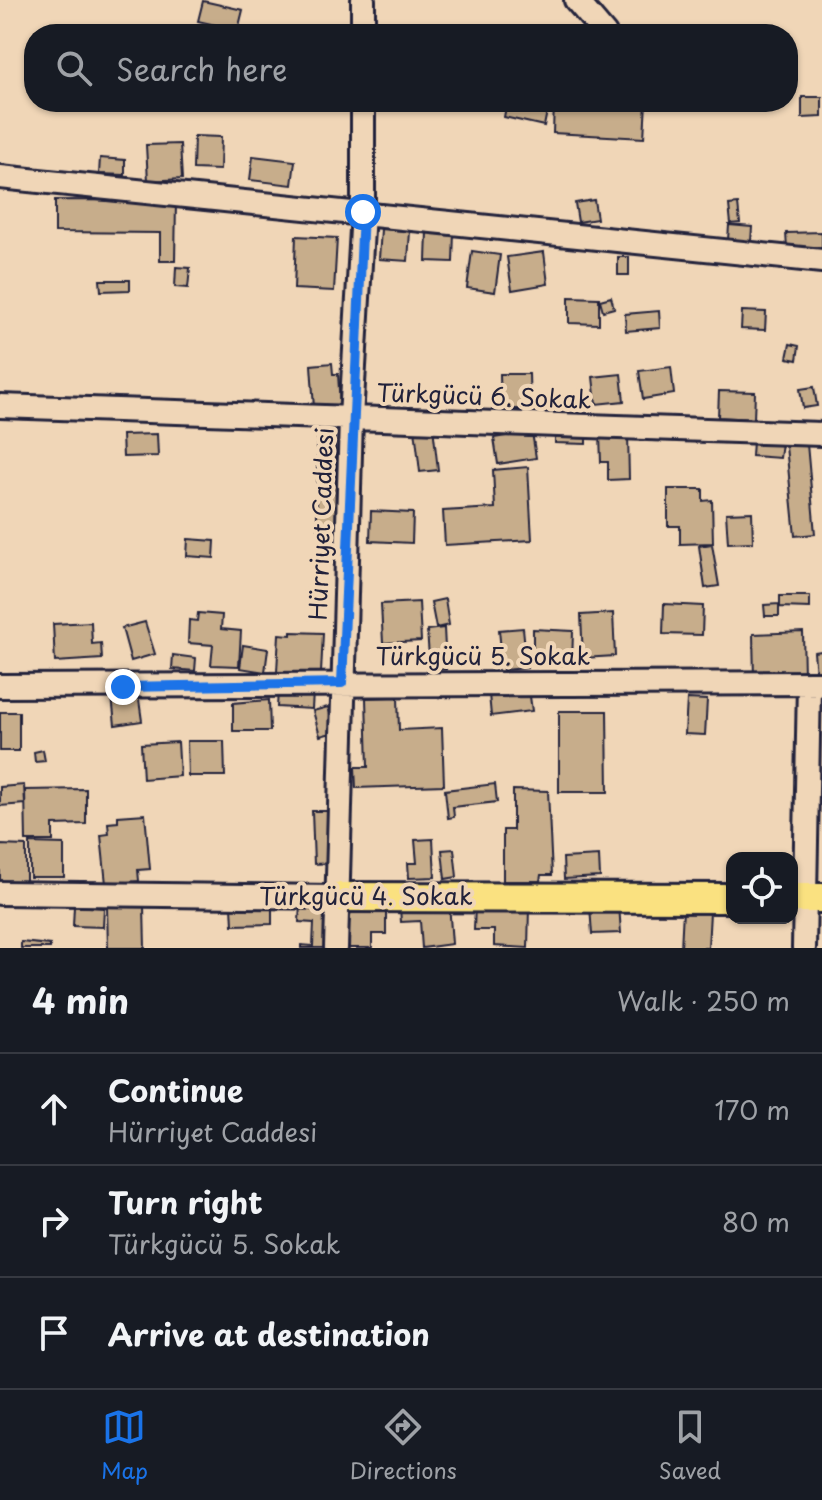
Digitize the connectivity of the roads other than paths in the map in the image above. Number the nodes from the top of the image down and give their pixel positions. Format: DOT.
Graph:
graph roads {
  1 [pos="363,0"];
  2 [pos="576,0"];
  3 [pos="363,24"];
  4 [pos="596,24"];
  5 [pos="363,112"];
  6 [pos="0,177"];
  7 [pos="363,212"];
  8 [pos="822,261"];
  9 [pos="0,406"];
  10 [pos="351,418"];
  11 [pos="822,434"];
  12 [pos="342,683"];
  13 [pos="816,683"];
  14 [pos="0,686"];
  15 [pos="0,893"];
  16 [pos="338,897"];
  17 [pos="726,898"];
  18 [pos="806,898"];
  19 [pos="336,948"];
  20 [pos="804,948"];
  1 -- 3 [label="street"];
  2 -- 4 [label="street"];
  5 -- 7 [label="street, Hürriyet Caddesi"];
  6 -- 7 [label="street"];
  7 -- 8 [label="street"];
  7 -- 10 [label="street, Hürriyet Caddesi"];
  9 -- 10 [label="street, Türkgücü 6. Sokak"];
  10 -- 11 [label="street, Türkgücü 6. Sokak"];
  10 -- 12 [label="street, Hürriyet Caddesi"];
  12 -- 13 [label="street, Türkgücü 5. Sokak"];
  12 -- 14 [label="street, Türkgücü 5. Sokak"];
  12 -- 16 [label="street, Hürriyet Caddesi"];
  13 -- 18 [label="street"];
  15 -- 16 [label="street, Türkgücü 4. Sokak"];
  16 -- 17 [label="main road, Türkgücü 4. Sokak"];
  16 -- 19 [label="street, Hürriyet Caddesi"];
  18 -- 20 [label="street"];
}
